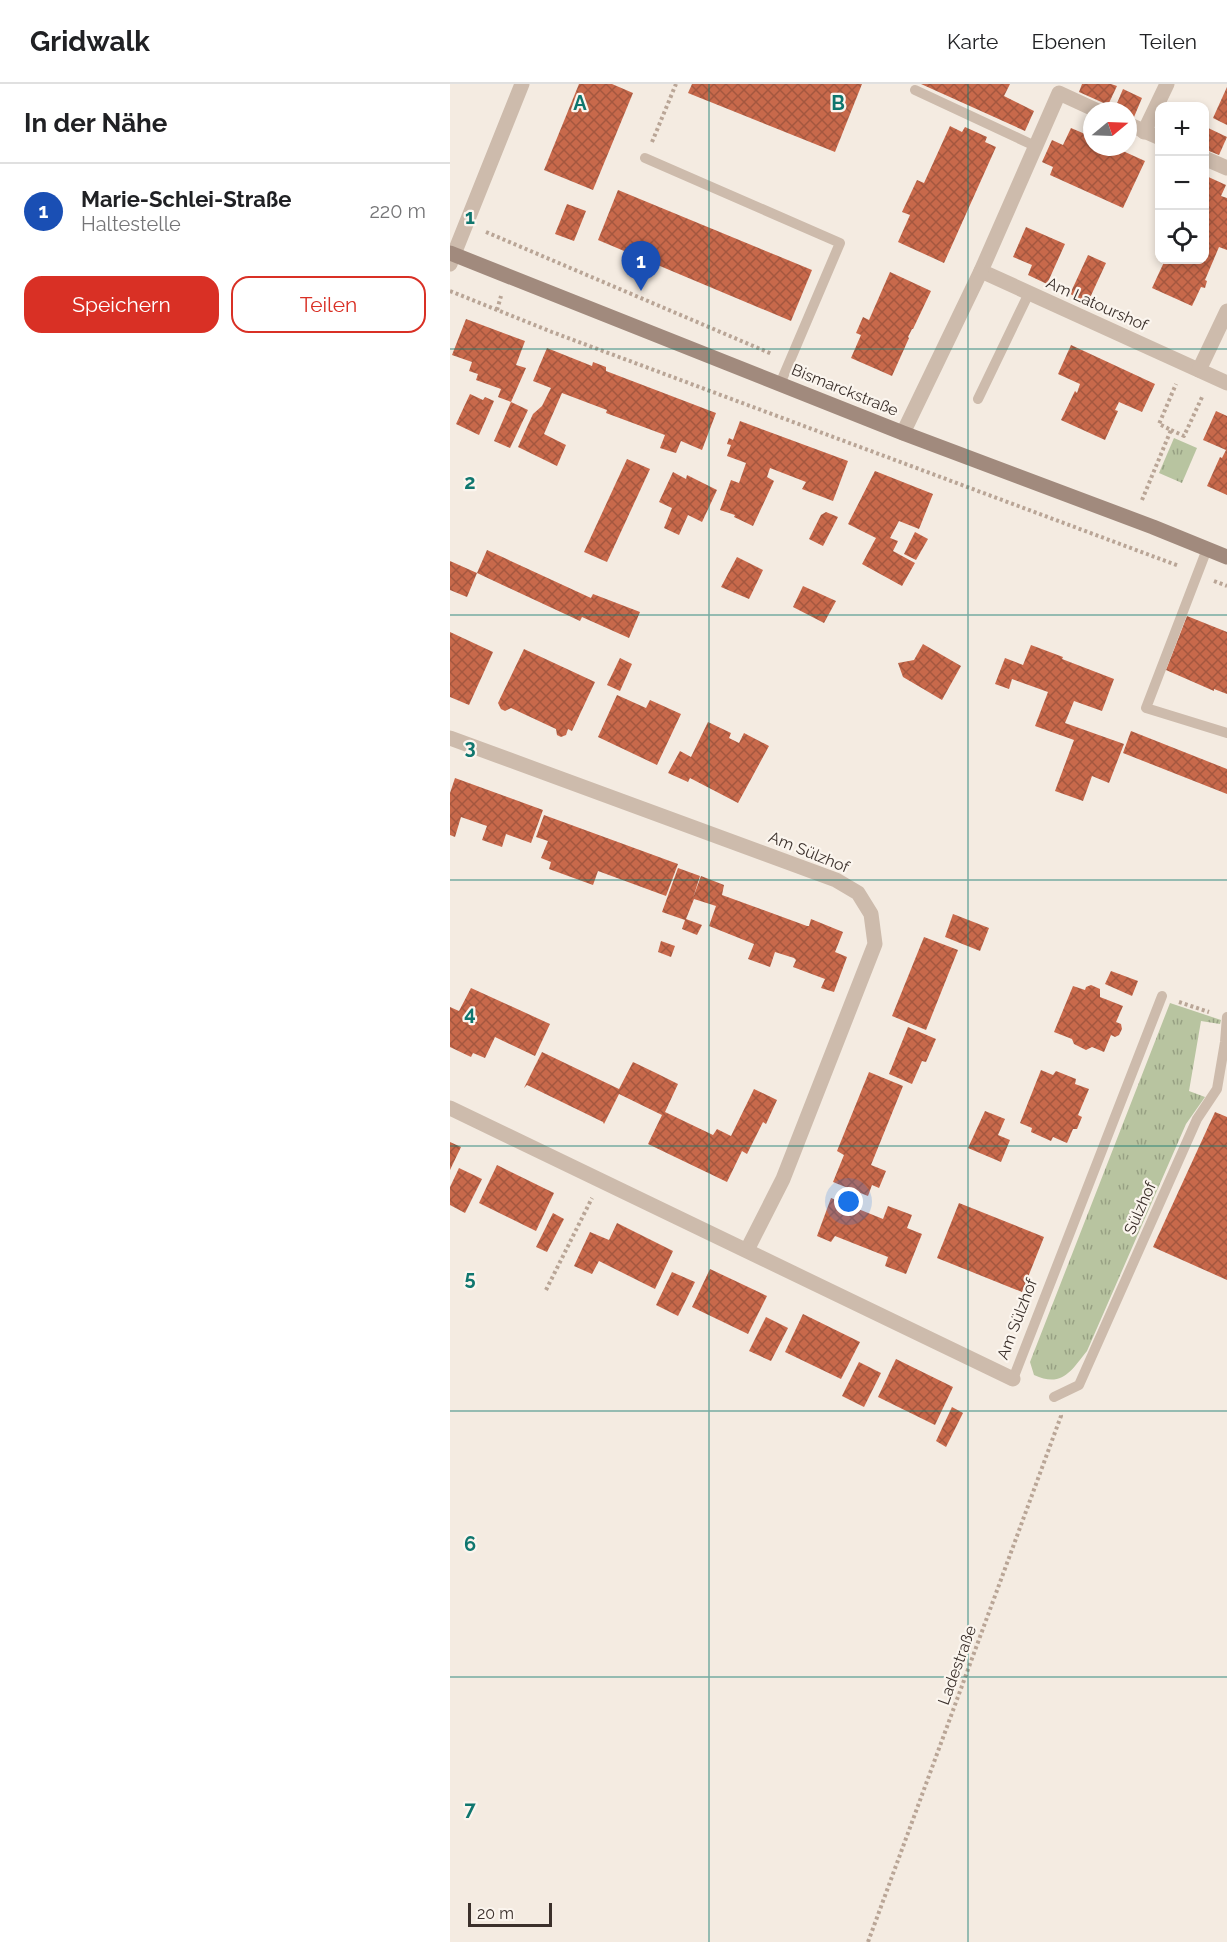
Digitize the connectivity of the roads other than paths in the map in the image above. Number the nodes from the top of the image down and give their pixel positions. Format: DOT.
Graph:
graph roads {
  1 [pos="522,84"];
  2 [pos="1046,84"];
  3 [pos="1167,84"];
  4 [pos="915,90"];
  5 [pos="1059,93"];
  6 [pos="1083,104"];
  7 [pos="1137,128"];
  8 [pos="1144,132"];
  9 [pos="1155,136"];
  10 [pos="1035,146"];
  11 [pos="645,158"];
  12 [pos="1209,160"];
  13 [pos="1227,168"];
  14 [pos="451,257"];
  15 [pos="981,271"];
  16 [pos="1029,293"];
  17 [pos="1227,311"];
  18 [pos="1199,370"];
  19 [pos="1227,383"];
  20 [pos="780,384"];
  21 [pos="978,399"];
  22 [pos="903,433"];
  23 [pos="1207,549"];
  24 [pos="1227,558"];
  25 [pos="1227,733"];
  26 [pos="450,738"];
  27 [pos="1162,996"];
  28 [pos="1227,1018"];
  29 [pos="1226,1042"];
  30 [pos="450,1108"];
  31 [pos="747,1250"];
  32 [pos="1013,1378"];
  33 [pos="1054,1397"];
  1 -- 14 [label="street"];
  2 -- 5 [label="street"];
  3 -- 8 [label="street"];
  4 -- 10 [label="lane"];
  5 -- 6 [label="street"];
  5 -- 10 [label="street"];
  7 -- 8 [label="street"];
  8 -- 9 [label="street"];
  10 -- 15 [label="street"];
  11 -- 20 [label="lane"];
  12 -- 13 [label="street"];
  14 -- 20 [label="street, Bismarckstraße"];
  15 -- 16 [label="street, Am Latourshof"];
  15 -- 22 [label="street"];
  16 -- 18 [label="street, Am Latourshof"];
  16 -- 21 [label="lane"];
  17 -- 18 [label="street"];
  18 -- 19 [label="street, Am Latourshof"];
  20 -- 22 [label="street, Bismarckstraße"];
  22 -- 23 [label="street, Bismarckstraße"];
  23 -- 24 [label="street, Bismarckstraße"];
  23 -- 25 [label="lane"];
  26 -- 31 [label="street, Am Sülzhof"];
  27 -- 32 [label="lane, Am Sülzhof"];
  28 -- 29 [label="lane, Sülzhof"];
  29 -- 33 [label="lane, Sülzhof"];
  30 -- 31 [label="street, Am Sülzhof"];
  31 -- 32 [label="street, Am Sülzhof"];
}
